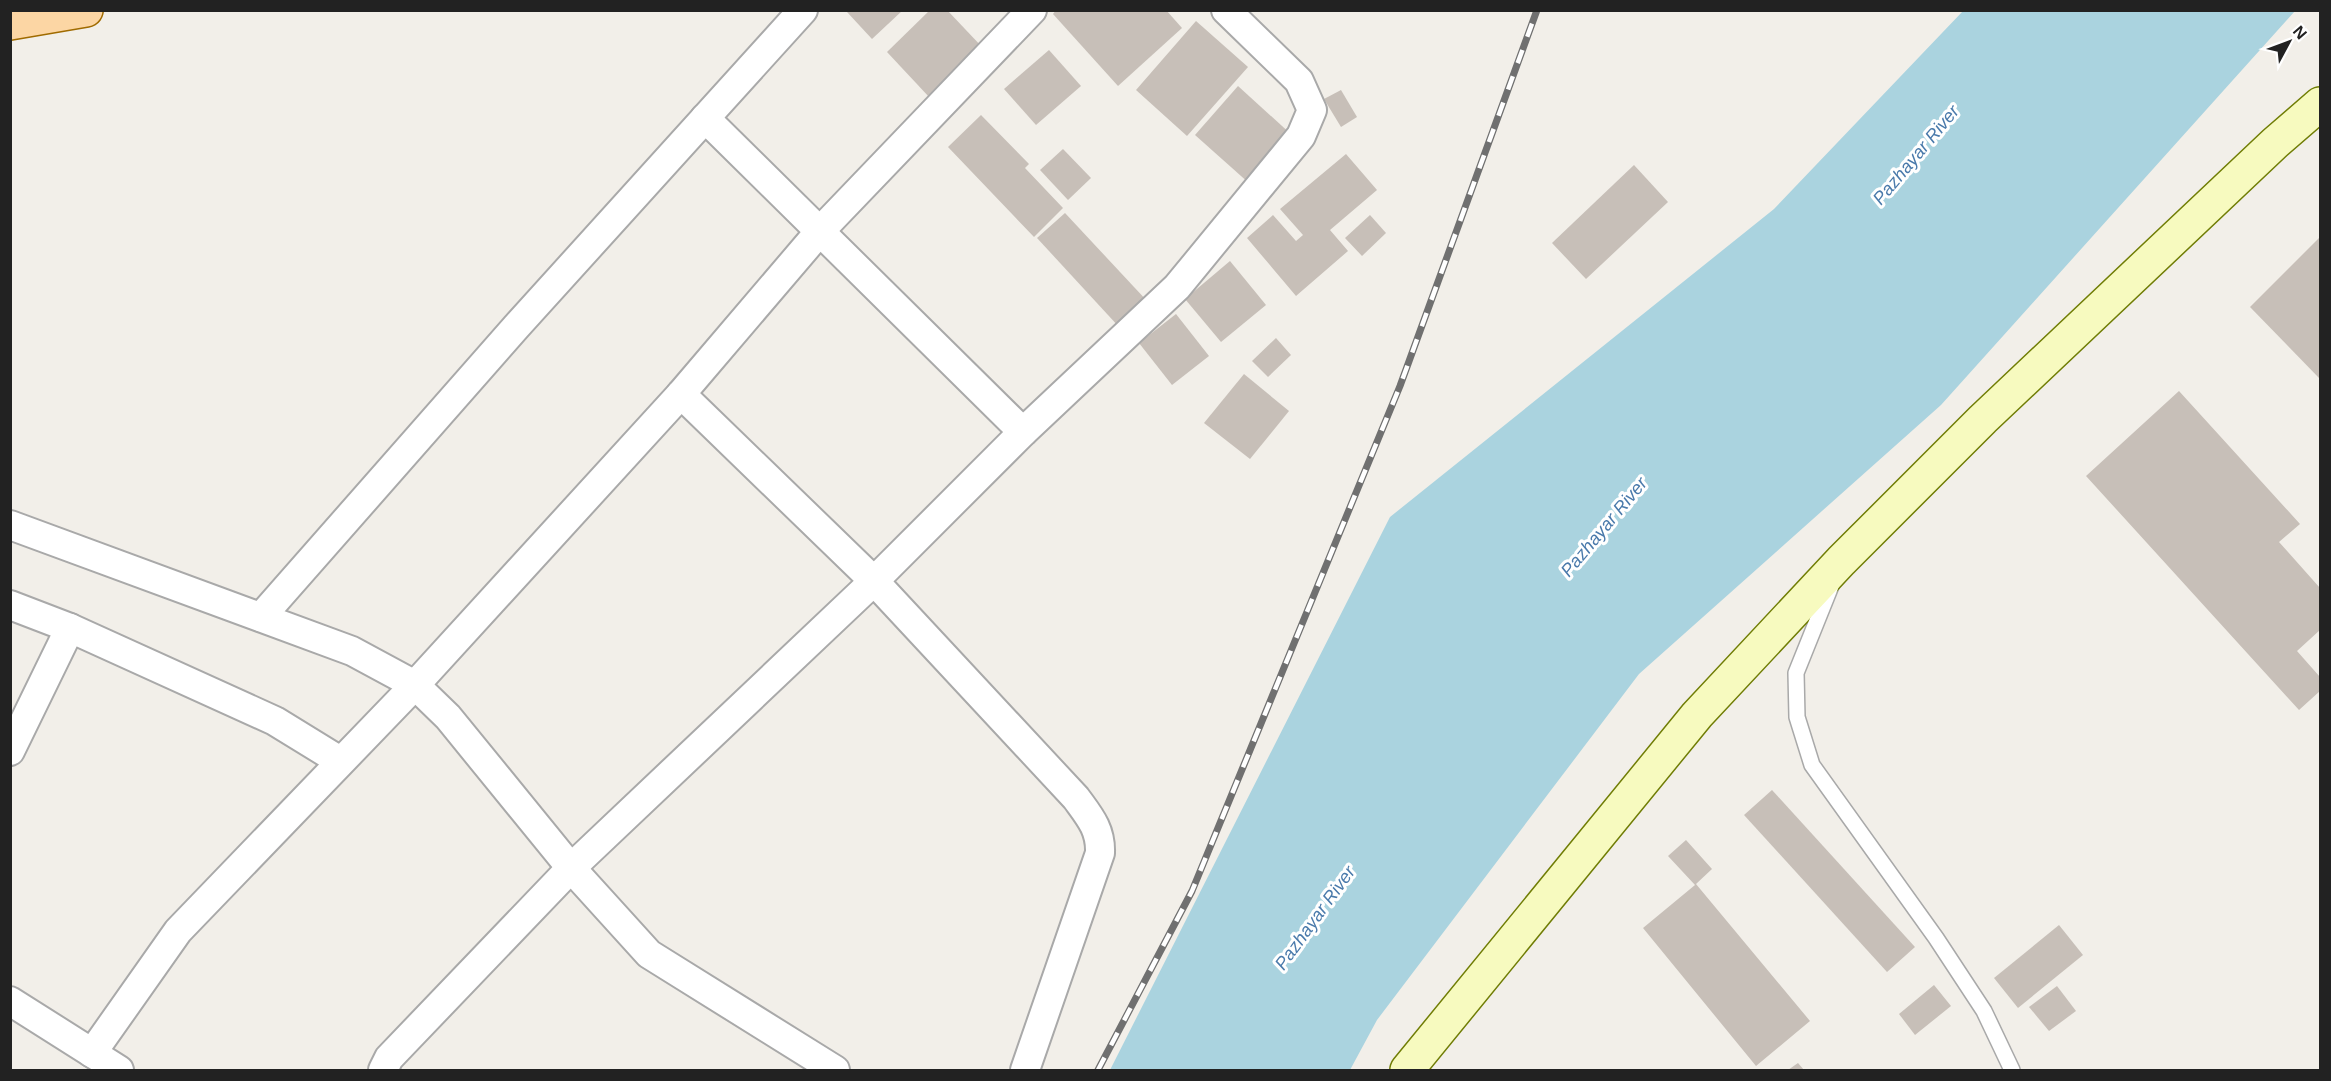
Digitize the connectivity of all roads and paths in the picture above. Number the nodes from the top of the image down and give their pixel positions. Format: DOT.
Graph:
graph roads {
  1 [pos="86,10"];
  2 [pos="803,10"];
  3 [pos="1032,10"];
  4 [pos="1226,10"];
  5 [pos="10,23"];
  6 [pos="2320,104"];
  7 [pos="705,118"];
  8 [pos="820,231"];
  9 [pos="681,394"];
  10 [pos="1023,432"];
  11 [pos="10,525"];
  12 [pos="1841,561"];
  13 [pos="874,580"];
  14 [pos="10,605"];
  15 [pos="261,617"];
  16 [pos="70,628"];
  17 [pos="415,686"];
  18 [pos="10,751"];
  19 [pos="340,761"];
  20 [pos="571,868"];
  21 [pos="10,1001"];
  22 [pos="106,1064"];
  23 [pos="383,1071"];
  24 [pos="835,1071"];
  25 [pos="1025,1071"];
  26 [pos="1407,1071"];
  27 [pos="2012,1071"];
  1 -- 5 [label="main road"];
  2 -- 7 [label="street"];
  3 -- 8 [label="street"];
  4 -- 10 [label="street"];
  6 -- 12 [label="street"];
  7 -- 8 [label="street"];
  7 -- 15 [label="street"];
  8 -- 9 [label="street"];
  8 -- 10 [label="street"];
  9 -- 13 [label="street"];
  9 -- 17 [label="street"];
  10 -- 13 [label="street"];
  11 -- 15 [label="street"];
  12 -- 26 [label="street"];
  12 -- 27 [label="lane"];
  13 -- 20 [label="street"];
  13 -- 25 [label="street"];
  14 -- 16 [label="street"];
  15 -- 17 [label="street"];
  16 -- 18 [label="street"];
  16 -- 19 [label="street"];
  17 -- 19 [label="street"];
  17 -- 20 [label="street"];
  19 -- 22 [label="street"];
  20 -- 23 [label="street"];
  20 -- 24 [label="street"];
  21 -- 22 [label="street"];
}
